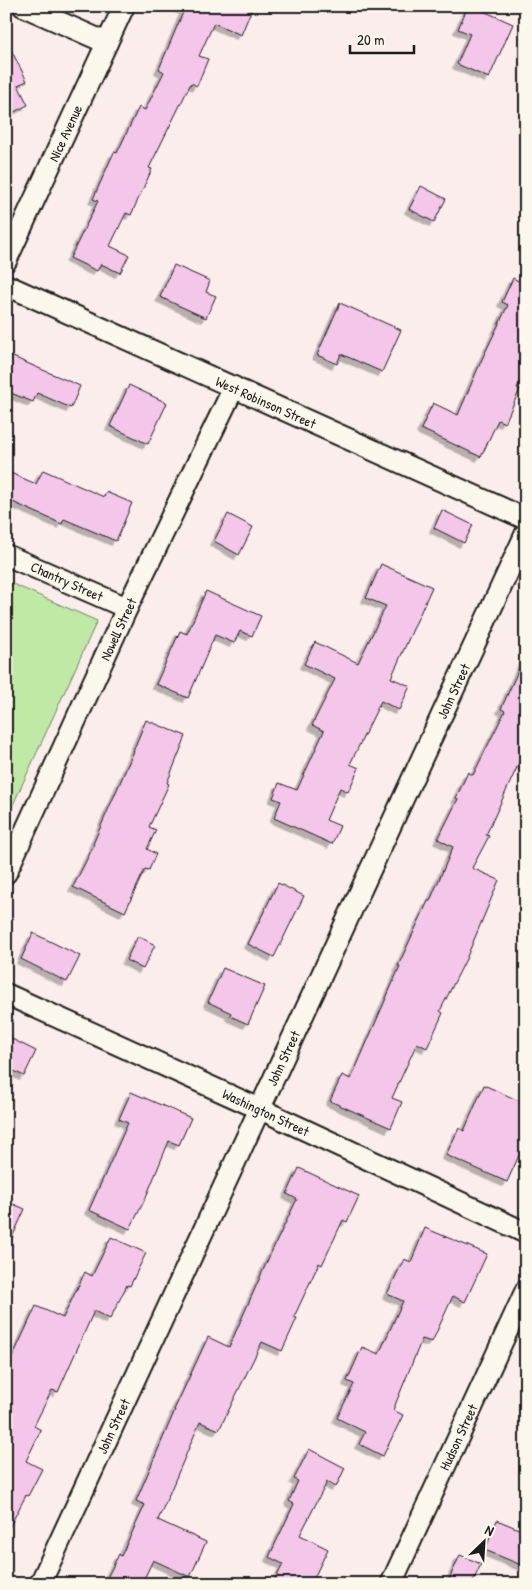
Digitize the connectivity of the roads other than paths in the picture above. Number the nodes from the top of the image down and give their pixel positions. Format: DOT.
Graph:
graph roads {
  1 [pos="23,6"];
  2 [pos="124,6"];
  3 [pos="107,43"];
  4 [pos="6,260"];
  5 [pos="6,285"];
  6 [pos="234,387"];
  7 [pos="526,519"];
  8 [pos="526,533"];
  9 [pos="6,554"];
  10 [pos="127,608"];
  11 [pos="6,873"];
  12 [pos="6,994"];
  13 [pos="260,1109"];
  14 [pos="526,1233"];
  15 [pos="526,1290"];
  16 [pos="40,1584"];
  17 [pos="391,1584"];
  1 -- 3 [label="street"];
  2 -- 3 [label="street, Nice Avenue"];
  3 -- 4 [label="street, Nice Avenue"];
  5 -- 6 [label="street, West Robinson Street"];
  6 -- 7 [label="street, West Robinson Street"];
  6 -- 10 [label="street, Nowell Street"];
  8 -- 13 [label="street, John Street"];
  9 -- 10 [label="street, Chantry Street"];
  10 -- 11 [label="street, Nowell Street"];
  12 -- 13 [label="street, Washington Street"];
  13 -- 14 [label="street, Washington Street"];
  13 -- 16 [label="street, John Street"];
  15 -- 17 [label="street, Hudson Street"];
}
